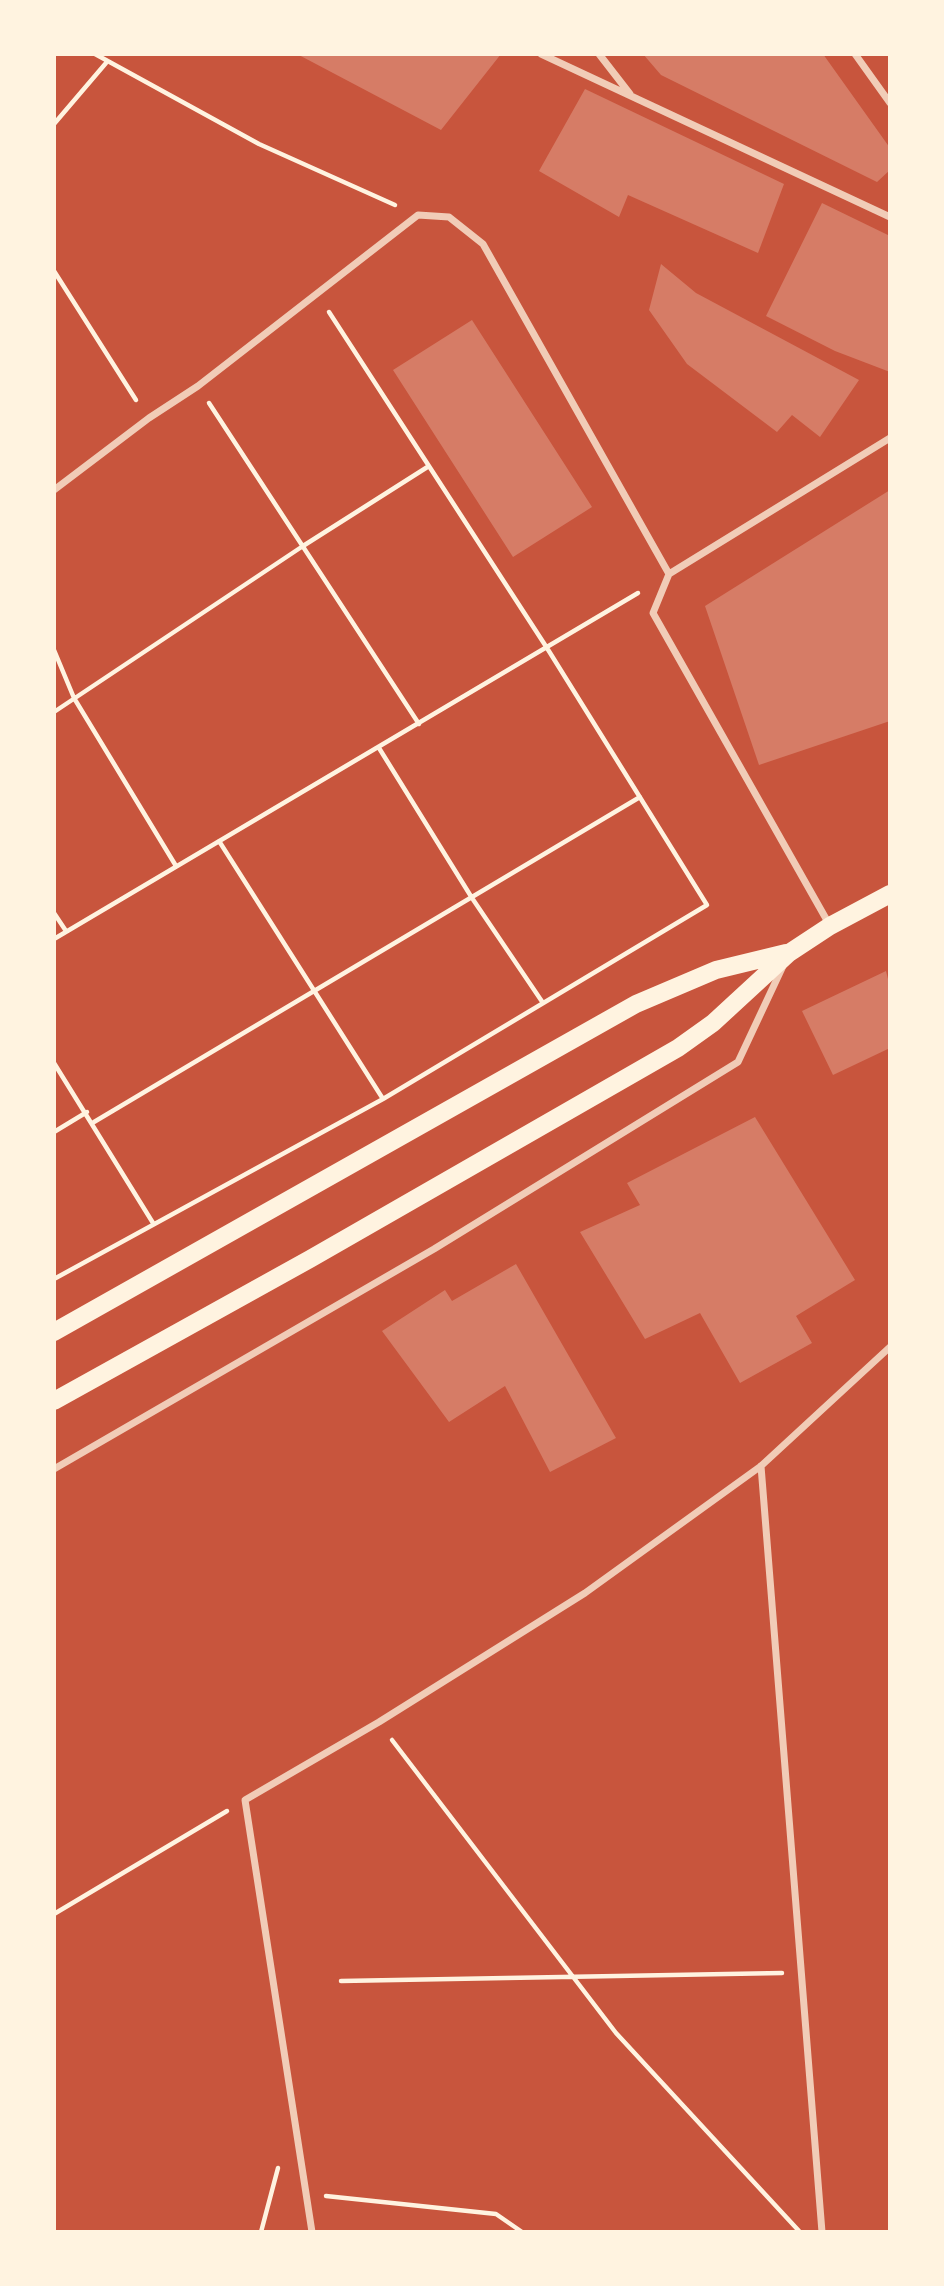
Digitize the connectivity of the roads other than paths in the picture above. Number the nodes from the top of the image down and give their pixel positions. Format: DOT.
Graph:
graph roads {
  1 [pos="541,54"];
  2 [pos="599,54"];
  3 [pos="855,54"];
  4 [pos="631,95"];
  5 [pos="890,103"];
  6 [pos="890,217"];
  7 [pos="890,438"];
  8 [pos="54,490"];
  9 [pos="669,574"];
  10 [pos="890,894"];
  11 [pos="830,926"];
  12 [pos="789,953"];
  13 [pos="54,1332"];
  14 [pos="890,1348"];
  15 [pos="54,1401"];
  16 [pos="761,1466"];
  17 [pos="54,1469"];
  18 [pos="312,2232"];
  19 [pos="822,2232"];
  1 -- 4 [label="street"];
  2 -- 4 [label="street"];
  3 -- 5 [label="street"];
  4 -- 6 [label="street"];
  7 -- 9 [label="street"];
  8 -- 9 [label="street"];
  9 -- 11 [label="street"];
  10 -- 11 [label="main road"];
  11 -- 12 [label="main road"];
  12 -- 13 [label="main road"];
  12 -- 15 [label="main road"];
  12 -- 17 [label="street"];
  14 -- 16 [label="street"];
  16 -- 18 [label="street"];
  16 -- 19 [label="street"];
}
